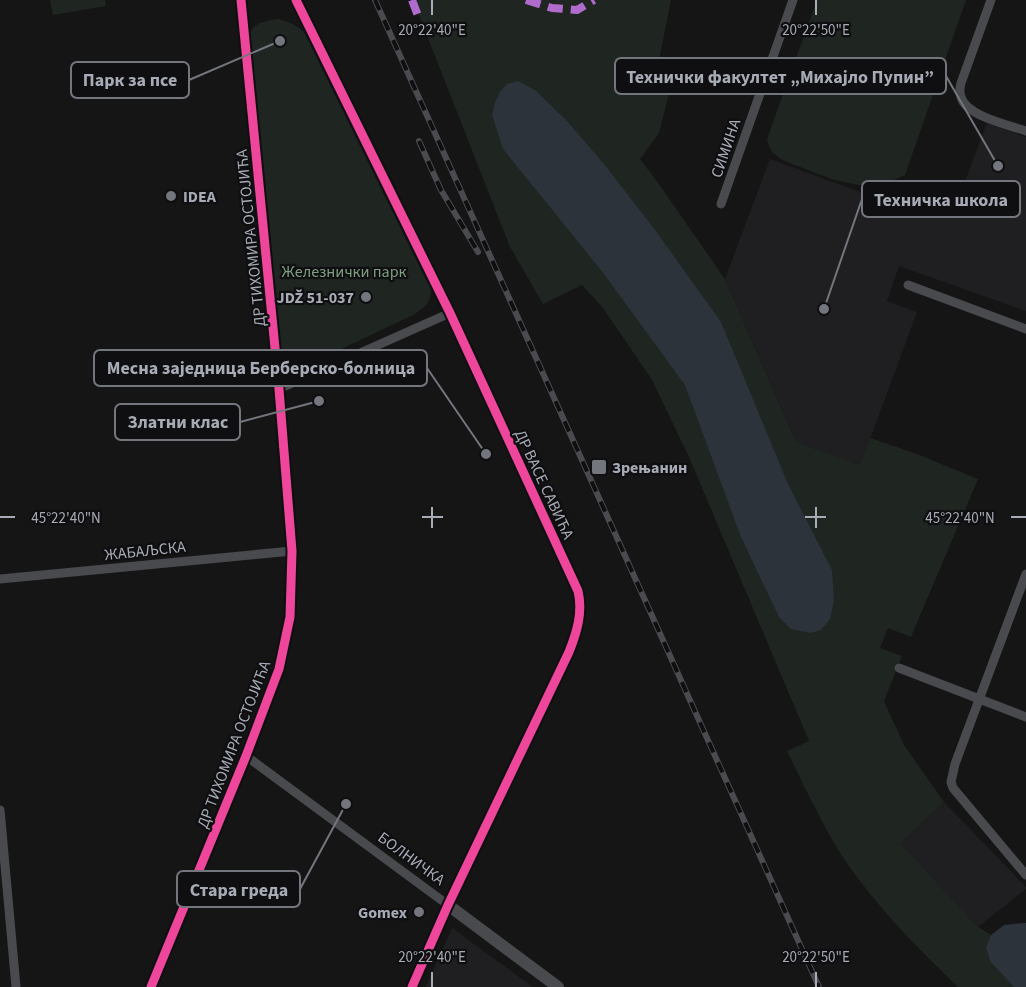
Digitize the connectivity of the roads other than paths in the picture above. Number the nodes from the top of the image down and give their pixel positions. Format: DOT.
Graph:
graph roads {
  1 [pos="241,0"];
  2 [pos="296,0"];
  3 [pos="793,0"];
  4 [pos="992,0"];
  5 [pos="1026,131"];
  6 [pos="721,204"];
  7 [pos="908,285"];
  8 [pos="450,313"];
  9 [pos="1026,329"];
  10 [pos="279,389"];
  11 [pos="292,550"];
  12 [pos="1026,574"];
  13 [pos="0,579"];
  14 [pos="898,668"];
  15 [pos="979,700"];
  16 [pos="1026,717"];
  17 [pos="246,756"];
  18 [pos="0,810"];
  19 [pos="1026,874"];
  20 [pos="448,904"];
  21 [pos="16,987"];
  22 [pos="151,987"];
  23 [pos="412,987"];
  24 [pos="558,987"];
  1 -- 10 [label="street, ДР ТИХОМИРА ОСТОЈИЋА"];
  2 -- 8 [label="street, ДР ВАСЕ САВИЋА"];
  3 -- 6 [label="street, СИМИНА"];
  4 -- 5 [label="street"];
  7 -- 9 [label="street"];
  8 -- 10 [label="street"];
  8 -- 20 [label="street, ДР ВАСЕ САВИЋА"];
  10 -- 11 [label="street, ДР ТИХОМИРА ОСТОЈИЋА"];
  11 -- 13 [label="street, ЖАБАЉСКА"];
  11 -- 17 [label="street, ДР ТИХОМИРА ОСТОЈИЋА"];
  12 -- 15 [label="street"];
  14 -- 15 [label="street"];
  15 -- 16 [label="street"];
  15 -- 19 [label="street"];
  17 -- 20 [label="street, БОЛНИЧКА"];
  17 -- 22 [label="street, ДР ТИХОМИРА ОСТОЈИЋА"];
  18 -- 21 [label="street"];
  20 -- 23 [label="street, ДР ВАСЕ САВИЋА"];
  20 -- 24 [label="street, БОЛНИЧКА"];
}
